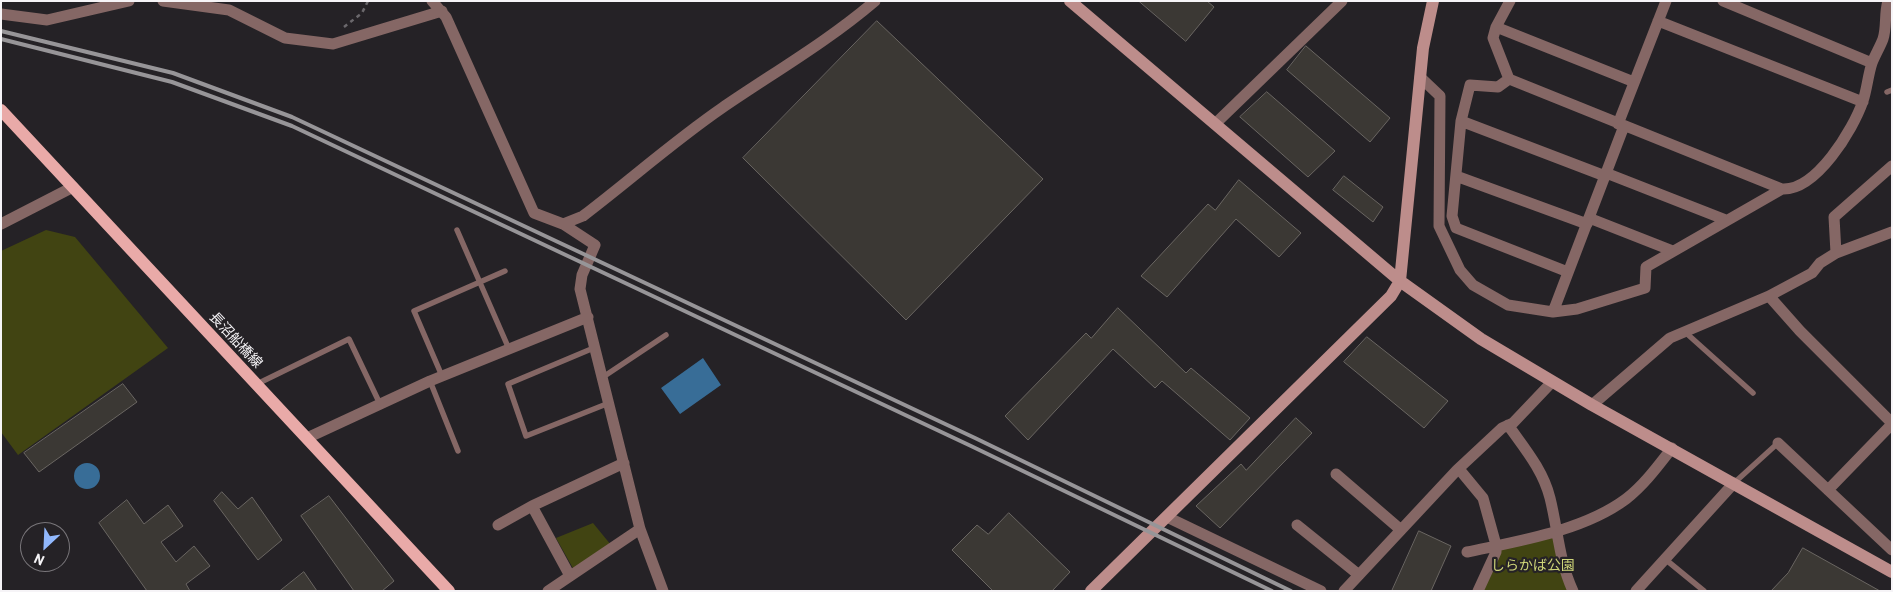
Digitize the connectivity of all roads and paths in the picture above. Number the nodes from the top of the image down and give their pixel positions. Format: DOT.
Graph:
graph roads {
  1 [pos="129,1"];
  2 [pos="163,1"];
  3 [pos="368,1"];
  4 [pos="432,1"];
  5 [pos="875,1"];
  6 [pos="1070,1"];
  7 [pos="1342,1"];
  8 [pos="1433,1"];
  9 [pos="1510,1"];
  10 [pos="1666,1"];
  11 [pos="1723,1"];
  12 [pos="1888,1"];
  13 [pos="442,11"];
  14 [pos="1,14"];
  15 [pos="1658,21"];
  16 [pos="1496,27"];
  17 [pos="339,29"];
  18 [pos="1872,62"];
  19 [pos="1420,77"];
  20 [pos="1509,79"];
  21 [pos="1634,82"];
  22 [pos="1863,102"];
  23 [pos="1,110"];
  24 [pos="1461,121"];
  25 [pos="1215,124"];
  26 [pos="1621,125"];
  27 [pos="1892,166"];
  28 [pos="1606,174"];
  29 [pos="1456,176"];
  30 [pos="73,187"];
  31 [pos="1782,188"];
  32 [pos="1726,220"];
  33 [pos="1588,221"];
  34 [pos="1,224"];
  35 [pos="563,224"];
  36 [pos="457,230"];
  37 [pos="1892,232"];
  38 [pos="1673,251"];
  39 [pos="1836,253"];
  40 [pos="505,272"];
  41 [pos="1568,272"];
  42 [pos="1400,281"];
  43 [pos="480,282"];
  44 [pos="1769,296"];
  45 [pos="1553,312"];
  46 [pos="588,317"];
  47 [pos="1686,332"];
  48 [pos="666,335"];
  49 [pos="596,348"];
  50 [pos="509,349"];
  51 [pos="442,376"];
  52 [pos="603,377"];
  53 [pos="430,381"];
  54 [pos="1552,382"];
  55 [pos="256,384"];
  56 [pos="1753,393"];
  57 [pos="609,403"];
  58 [pos="380,404"];
  59 [pos="1592,405"];
  60 [pos="1892,424"];
  61 [pos="1508,425"];
  62 [pos="307,438"];
  63 [pos="1778,443"];
  64 [pos="1672,448"];
  65 [pos="458,451"];
  66 [pos="624,463"];
  67 [pos="1459,469"];
  68 [pos="1336,474"];
  69 [pos="1734,483"];
  70 [pos="1828,490"];
  71 [pos="532,506"];
  72 [pos="1167,517"];
  73 [pos="498,525"];
  74 [pos="1297,526"];
  75 [pos="640,529"];
  76 [pos="1400,530"];
  77 [pos="1556,530"];
  78 [pos="1496,545"];
  79 [pos="1892,550"];
  80 [pos="1467,552"];
  81 [pos="1665,559"];
  82 [pos="1892,572"];
  83 [pos="1359,575"];
  84 [pos="570,576"];
  85 [pos="449,591"];
  86 [pos="548,591"];
  87 [pos="663,591"];
  88 [pos="1091,591"];
  89 [pos="1321,591"];
  90 [pos="1344,591"];
  91 [pos="1478,591"];
  92 [pos="1573,591"];
  93 [pos="1636,591"];
  94 [pos="1704,591"];
  1 -- 14 [label="street"];
  2 -- 13 [label="street"];
  3 -- 17 [label="path"];
  4 -- 13 [label="street"];
  5 -- 35 [label="street"];
  6 -- 25 [label="street"];
  7 -- 25 [label="street"];
  8 -- 19 [label="street"];
  9 -- 16 [label="street"];
  10 -- 15 [label="street"];
  11 -- 18 [label="street"];
  12 -- 18 [label="street"];
  13 -- 35 [label="street"];
  15 -- 21 [label="street"];
  15 -- 22 [label="street"];
  16 -- 20 [label="street"];
  16 -- 21 [label="street"];
  18 -- 22 [label="street"];
  19 -- 42 [label="street"];
  19 -- 45 [label="street"];
  20 -- 24 [label="street"];
  20 -- 26 [label="street"];
  21 -- 26 [label="street"];
  22 -- 31 [label="street"];
  23 -- 30 [label="main road, 長沼船橋線"];
  24 -- 28 [label="street"];
  24 -- 29 [label="street"];
  25 -- 42 [label="street"];
  26 -- 28 [label="street"];
  26 -- 31 [label="street"];
  27 -- 39 [label="street"];
  28 -- 32 [label="street"];
  28 -- 33 [label="street"];
  29 -- 33 [label="street"];
  29 -- 41 [label="street"];
  30 -- 34 [label="street"];
  30 -- 55 [label="main road, 長沼船橋線"];
  31 -- 32 [label="street"];
  32 -- 38 [label="street"];
  33 -- 38 [label="street"];
  33 -- 41 [label="street"];
  35 -- 46 [label="street"];
  36 -- 43 [label="lane"];
  37 -- 39 [label="street"];
  38 -- 45 [label="street"];
  39 -- 44 [label="street"];
  40 -- 43 [label="lane"];
  41 -- 45 [label="street"];
  42 -- 54 [label="street"];
  42 -- 72 [label="street"];
  43 -- 50 [label="lane"];
  43 -- 51 [label="lane"];
  44 -- 47 [label="street"];
  44 -- 60 [label="street"];
  46 -- 49 [label="street"];
  46 -- 50 [label="street"];
  47 -- 56 [label="lane"];
  47 -- 59 [label="street"];
  48 -- 52 [label="lane"];
  49 -- 52 [label="street"];
  49 -- 57 [label="lane"];
  50 -- 51 [label="street"];
  51 -- 53 [label="street"];
  52 -- 57 [label="street"];
  53 -- 58 [label="street"];
  53 -- 65 [label="lane"];
  54 -- 59 [label="street"];
  54 -- 61 [label="street"];
  55 -- 58 [label="lane"];
  55 -- 62 [label="main road, 長沼船橋線"];
  57 -- 66 [label="street"];
  58 -- 62 [label="street"];
  59 -- 64 [label="street"];
  60 -- 70 [label="street"];
  61 -- 67 [label="street"];
  61 -- 77 [label="street"];
  62 -- 85 [label="main road, 長沼船橋線"];
  63 -- 69 [label="lane"];
  63 -- 70 [label="street"];
  64 -- 69 [label="street"];
  64 -- 77 [label="street"];
  66 -- 71 [label="street"];
  66 -- 75 [label="street"];
  67 -- 76 [label="street"];
  67 -- 78 [label="street"];
  68 -- 76 [label="street"];
  69 -- 81 [label="street"];
  69 -- 82 [label="street"];
  70 -- 79 [label="street"];
  71 -- 73 [label="street"];
  71 -- 84 [label="street"];
  72 -- 88 [label="street"];
  72 -- 89 [label="street"];
  74 -- 83 [label="street"];
  75 -- 84 [label="street"];
  75 -- 87 [label="street"];
  76 -- 83 [label="street"];
  77 -- 78 [label="street"];
  77 -- 92 [label="street"];
  78 -- 80 [label="street"];
  78 -- 91 [label="street"];
  81 -- 93 [label="street"];
  81 -- 94 [label="lane"];
  83 -- 90 [label="street"];
  84 -- 86 [label="street"];
}
